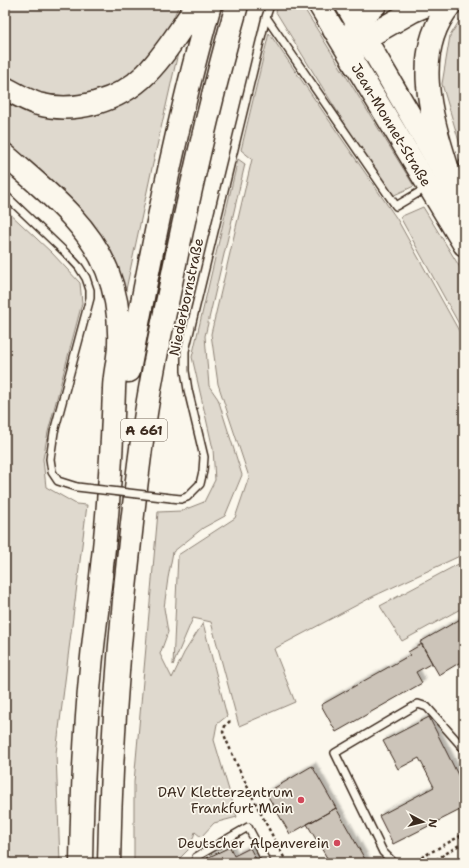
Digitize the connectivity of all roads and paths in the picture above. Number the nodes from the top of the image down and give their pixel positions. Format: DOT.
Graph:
graph roads {
  1 [pos="197,5"];
  2 [pos="210,5"];
  3 [pos="237,5"];
  4 [pos="270,5"];
  5 [pos="319,5"];
  6 [pos="346,5"];
  7 [pos="375,5"];
  8 [pos="427,5"];
  9 [pos="450,5"];
  10 [pos="266,17"];
  11 [pos="352,33"];
  12 [pos="355,66"];
  13 [pos="5,88"];
  14 [pos="5,155"];
  15 [pos="418,193"];
  16 [pos="5,195"];
  17 [pos="459,198"];
  18 [pos="464,245"];
  19 [pos="5,334"];
  20 [pos="5,348"];
  21 [pos="112,462"];
  22 [pos="230,721"];
  23 [pos="464,749"];
  24 [pos="464,834"];
  25 [pos="464,842"];
  26 [pos="81,863"];
  27 [pos="110,863"];
  28 [pos="200,863"];
  29 [pos="267,863"];
  30 [pos="287,863"];
  31 [pos="394,863"];
  32 [pos="411,863"];
  33 [pos="431,863"];
  1 -- 13 [label="highway"];
  2 -- 21 [label="highway, A 661"];
  3 -- 27 [label="highway, A 661"];
  4 -- 10 [label="lane, Niederbornstraße"];
  5 -- 11 [label="main road, Jean-Monnet-Straße"];
  6 -- 11 [label="main road, Jean-Monnet-Straße"];
  7 -- 11 [label="highway"];
  8 -- 11 [label="highway"];
  9 -- 17 [label="highway"];
  10 -- 15 [label="lane"];
  10 -- 16 [label="lane, Niederbornstraße, bridge"];
  11 -- 12 [label="highway"];
  11 -- 17 [label="main road, Jean-Monnet-Straße"];
  12 -- 18 [label="main road, Jean-Monnet-Straße"];
  14 -- 21 [label="highway"];
  19 -- 20 [label="path"];
  21 -- 26 [label="highway, A 661"];
  22 -- 30 [label="path"];
  23 -- 31 [label="lane"];
  24 -- 32 [label="path"];
  25 -- 33 [label="path"];
  28 -- 29 [label="lane"];
}
